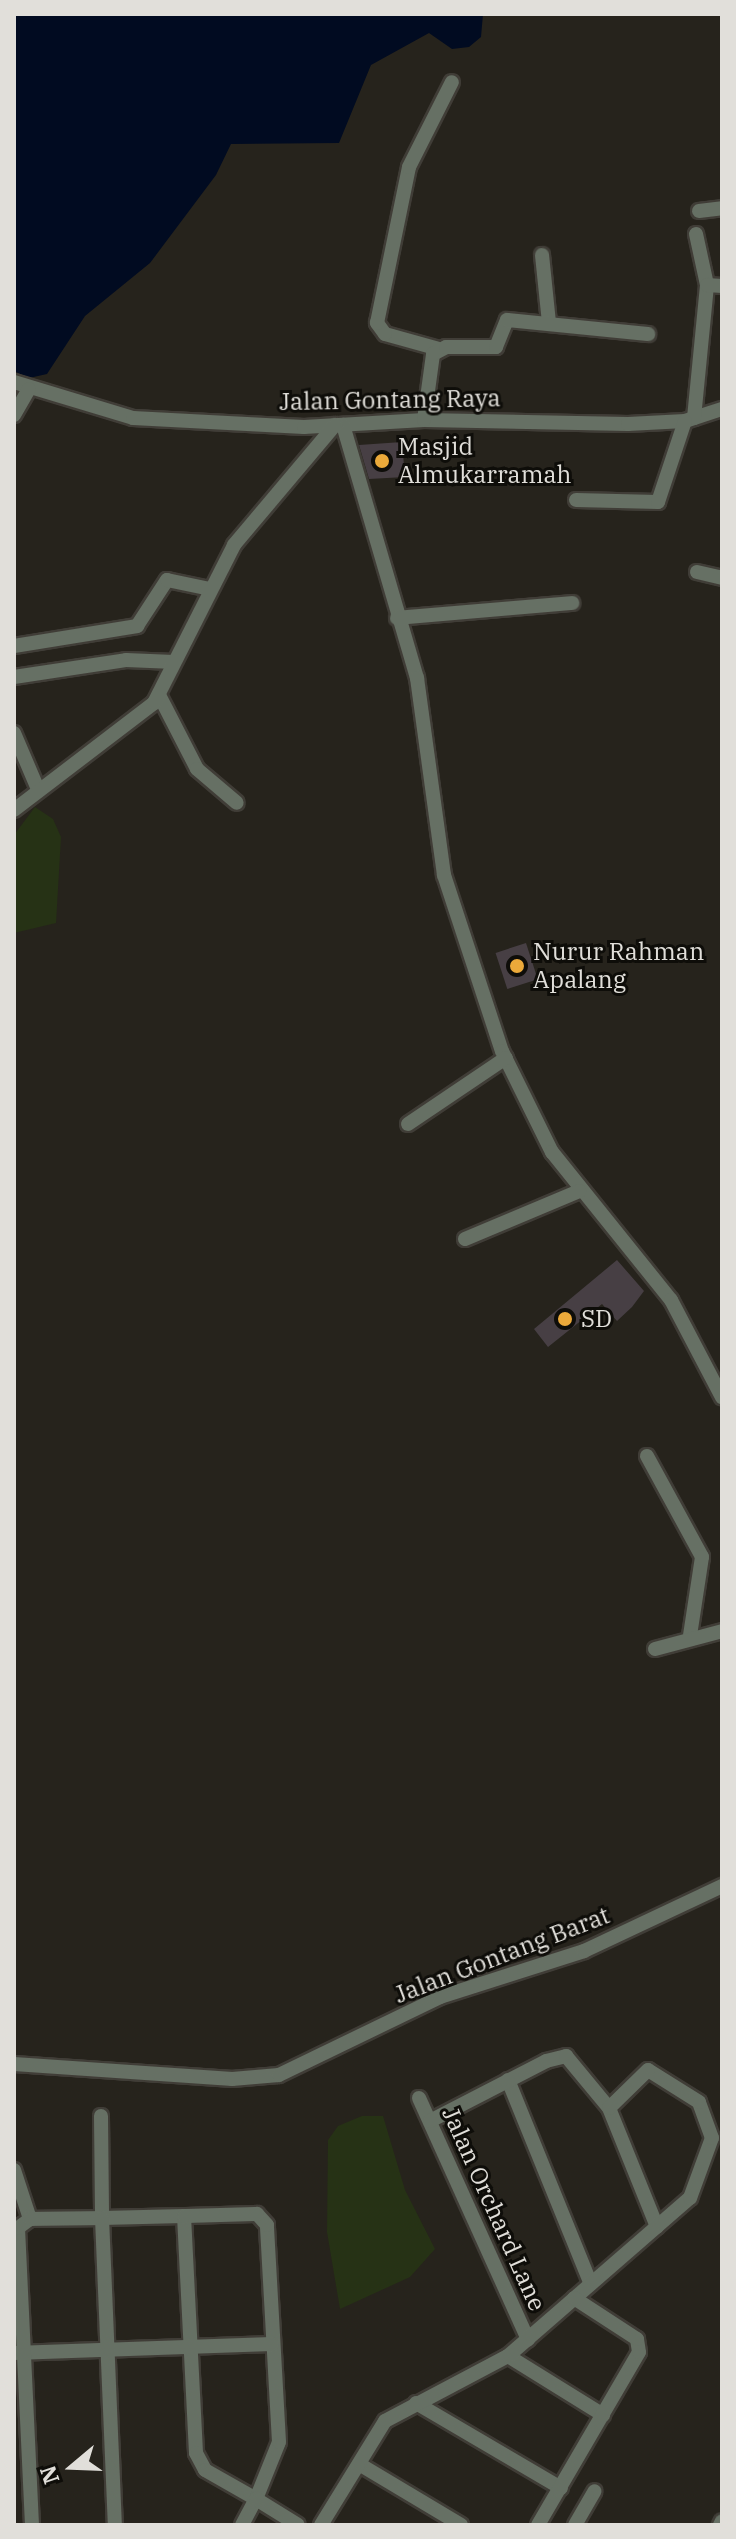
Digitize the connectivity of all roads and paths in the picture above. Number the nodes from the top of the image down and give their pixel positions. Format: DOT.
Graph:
graph roads {
  1 [pos="452,82"];
  2 [pos="722,208"];
  3 [pos="699,211"];
  4 [pos="696,234"];
  5 [pos="542,255"];
  6 [pos="714,286"];
  7 [pos="549,323"];
  8 [pos="648,334"];
  9 [pos="439,349"];
  10 [pos="14,382"];
  11 [pos="29,389"];
  12 [pos="722,409"];
  13 [pos="14,415"];
  14 [pos="424,420"];
  15 [pos="690,420"];
  16 [pos="339,425"];
  17 [pos="576,500"];
  18 [pos="697,572"];
  19 [pos="722,578"];
  20 [pos="210,589"];
  21 [pos="572,603"];
  22 [pos="397,618"];
  23 [pos="14,646"];
  24 [pos="174,662"];
  25 [pos="14,677"];
  26 [pos="159,695"];
  27 [pos="14,733"];
  28 [pos="37,787"];
  29 [pos="237,803"];
  30 [pos="14,810"];
  31 [pos="506,1058"];
  32 [pos="408,1124"];
  33 [pos="579,1191"];
  34 [pos="465,1239"];
  35 [pos="722,1397"];
  36 [pos="647,1456"];
  37 [pos="722,1631"];
  38 [pos="690,1635"];
  39 [pos="655,1649"];
  40 [pos="722,1886"];
  41 [pos="14,2064"];
  42 [pos="508,2080"];
  43 [pos="419,2098"];
  44 [pos="609,2108"];
  45 [pos="101,2116"];
  46 [pos="430,2121"];
  47 [pos="14,2170"];
  48 [pos="184,2216"];
  49 [pos="102,2218"];
  50 [pos="30,2219"];
  51 [pos="657,2227"];
  52 [pos="591,2284"];
  53 [pos="574,2298"];
  54 [pos="528,2339"];
  55 [pos="272,2344"];
  56 [pos="189,2346"];
  57 [pos="106,2348"];
  58 [pos="18,2354"];
  59 [pos="508,2356"];
  60 [pos="416,2403"];
  61 [pos="603,2415"];
  62 [pos="359,2464"];
  63 [pos="561,2488"];
  64 [pos="595,2491"];
  65 [pos="256,2499"];
  66 [pos="32,2525"];
  67 [pos="115,2525"];
  68 [pos="242,2525"];
  69 [pos="298,2525"];
  70 [pos="321,2525"];
  71 [pos="461,2525"];
  72 [pos="538,2525"];
  73 [pos="575,2525"];
  1 -- 9 [label="street"];
  2 -- 3 [label="street"];
  4 -- 6 [label="street"];
  5 -- 7 [label="street"];
  6 -- 15 [label="street"];
  7 -- 8 [label="street"];
  7 -- 9 [label="street"];
  9 -- 14 [label="street"];
  10 -- 11 [label="street, Jalan Gontang Raya"];
  11 -- 13 [label="street"];
  11 -- 16 [label="street, Jalan Gontang Raya"];
  12 -- 15 [label="street, Jalan Gontang Raya"];
  14 -- 15 [label="street, Jalan Gontang Raya"];
  14 -- 16 [label="street, Jalan Gontang Raya"];
  15 -- 17 [label="street"];
  16 -- 20 [label="street"];
  16 -- 22 [label="street"];
  18 -- 19 [label="street"];
  20 -- 23 [label="street"];
  20 -- 24 [label="street"];
  21 -- 22 [label="street"];
  22 -- 31 [label="street"];
  24 -- 25 [label="street"];
  24 -- 26 [label="street"];
  26 -- 28 [label="street"];
  26 -- 29 [label="street"];
  27 -- 28 [label="street"];
  28 -- 30 [label="street"];
  31 -- 32 [label="street"];
  31 -- 33 [label="street"];
  33 -- 34 [label="street"];
  33 -- 35 [label="street"];
  36 -- 38 [label="street"];
  37 -- 38 [label="street"];
  38 -- 39 [label="street"];
  40 -- 41 [label="street, Jalan Gontang Barat"];
  42 -- 44 [label="street"];
  42 -- 46 [label="street"];
  42 -- 52 [label="street"];
  43 -- 46 [label="street, Jalan Orchard Lane"];
  44 -- 51 [label="street"];
  44 -- 51 [label="street"];
  45 -- 49 [label="street"];
  46 -- 54 [label="street, Jalan Orchard Lane"];
  47 -- 50 [label="street"];
  48 -- 49 [label="street"];
  48 -- 55 [label="street"];
  48 -- 56 [label="street"];
  49 -- 50 [label="street"];
  49 -- 57 [label="street"];
  50 -- 58 [label="street"];
  51 -- 52 [label="street"];
  52 -- 53 [label="street"];
  53 -- 54 [label="street"];
  53 -- 61 [label="street"];
  54 -- 59 [label="street"];
  55 -- 56 [label="street"];
  55 -- 65 [label="street"];
  56 -- 57 [label="street"];
  56 -- 65 [label="street"];
  57 -- 58 [label="street"];
  57 -- 67 [label="street"];
  58 -- 66 [label="street"];
  59 -- 60 [label="street"];
  59 -- 61 [label="street"];
  60 -- 62 [label="street"];
  60 -- 63 [label="street"];
  61 -- 63 [label="street"];
  62 -- 70 [label="street"];
  62 -- 71 [label="street"];
  63 -- 72 [label="street"];
  64 -- 73 [label="street"];
  65 -- 68 [label="street"];
  65 -- 69 [label="street"];
}
